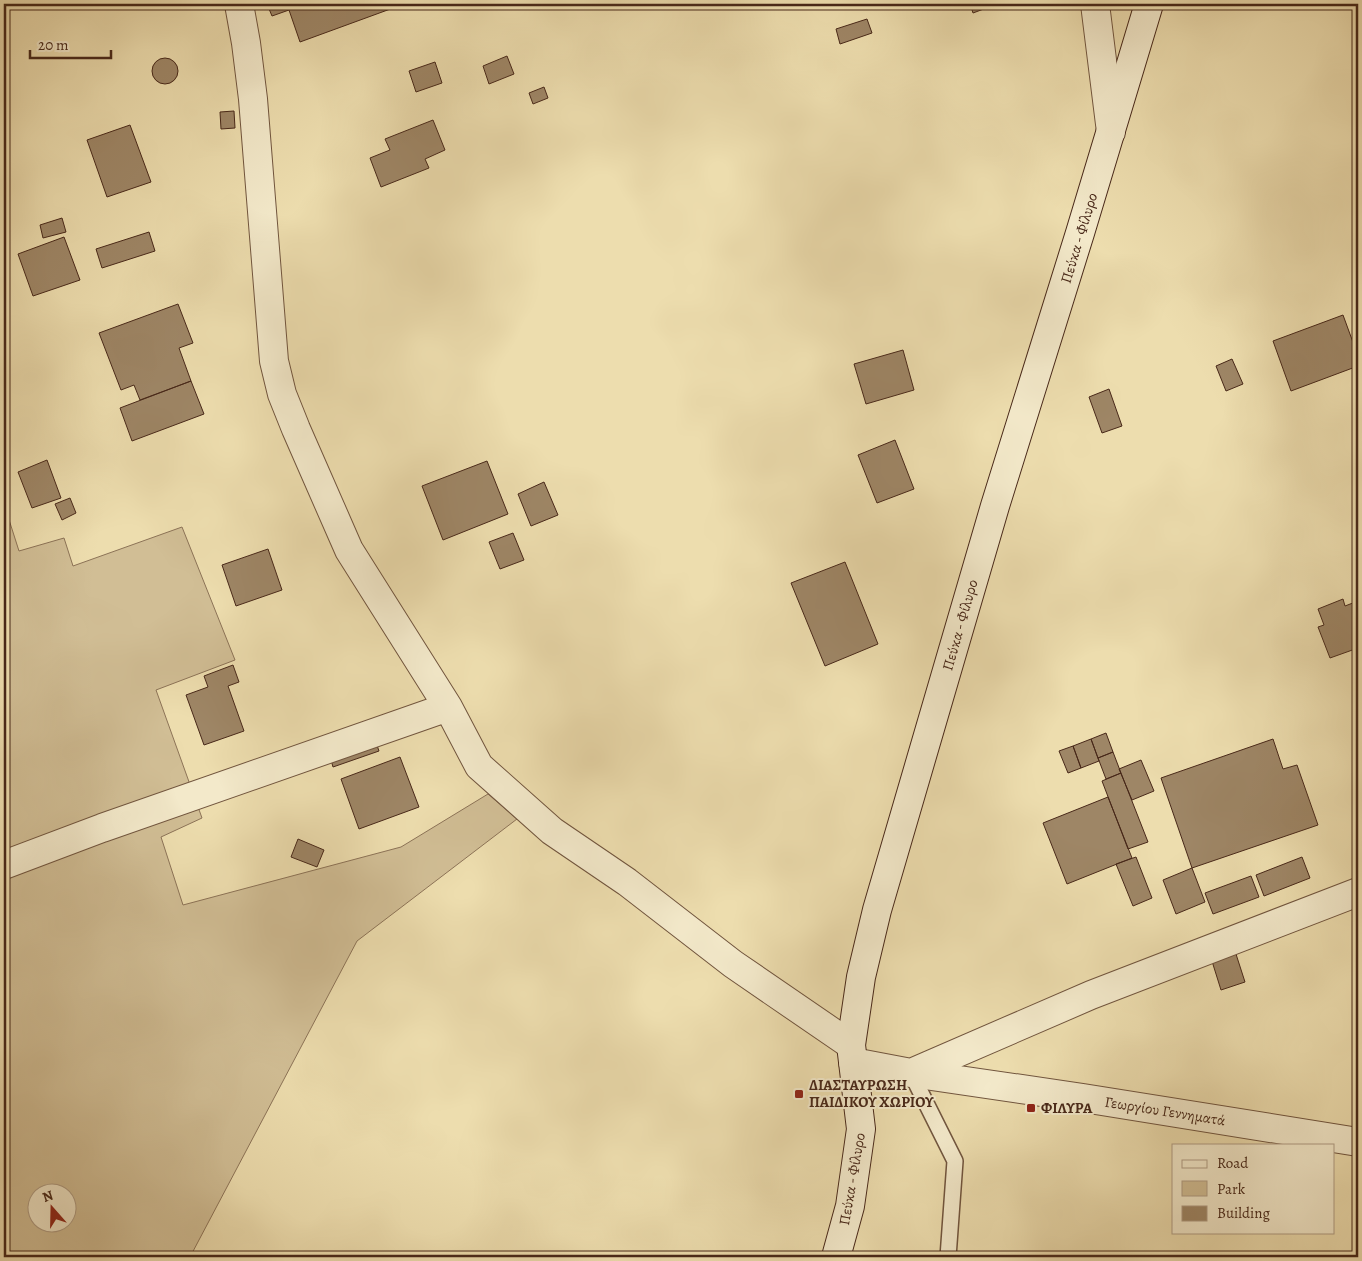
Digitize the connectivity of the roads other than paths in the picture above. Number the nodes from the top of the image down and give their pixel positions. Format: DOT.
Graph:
graph roads {
  1 [pos="239,4"];
  2 [pos="1095,4"];
  3 [pos="1149,4"];
  4 [pos="1111,132"];
  5 [pos="448,707"];
  6 [pos="4,865"];
  7 [pos="1358,892"];
  8 [pos="852,1054"];
  9 [pos="911,1073"];
  10 [pos="1358,1142"];
  11 [pos="836,1257"];
  12 [pos="948,1257"];
  1 -- 5 [label="street"];
  2 -- 4 [label="street"];
  3 -- 4 [label="street, Πεύκα - Φίλυρο"];
  4 -- 8 [label="street, Πεύκα - Φίλυρο"];
  5 -- 6 [label="street"];
  5 -- 8 [label="street"];
  7 -- 9 [label="street"];
  8 -- 9 [label="street, Γεωργίου Γεννηματά"];
  8 -- 11 [label="street, Πεύκα - Φίλυρο"];
  9 -- 10 [label="street, Γεωργίου Γεννηματά"];
  9 -- 12 [label="lane"];
}
